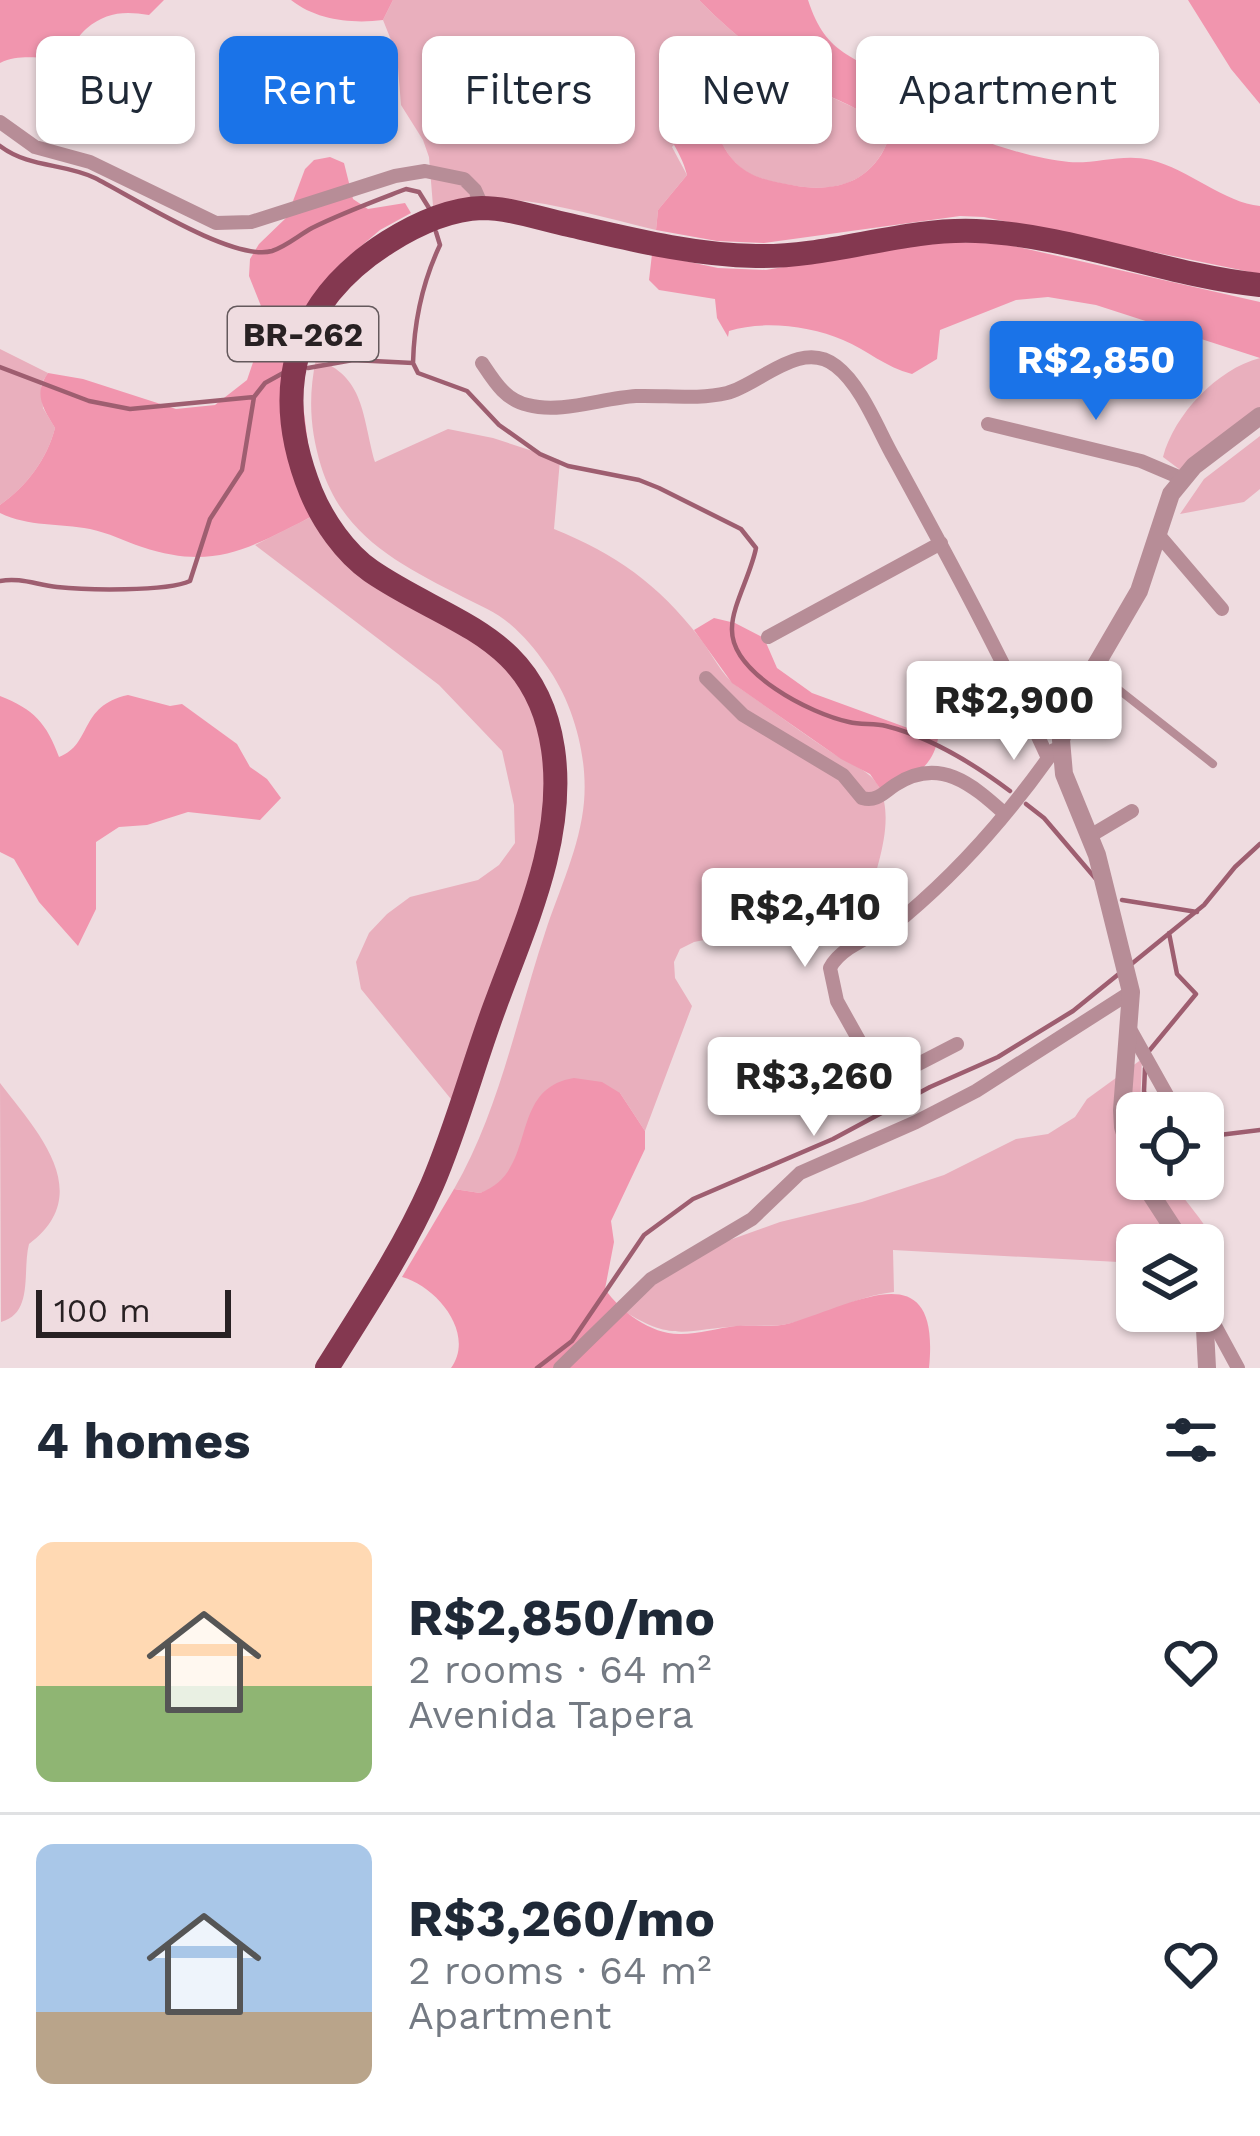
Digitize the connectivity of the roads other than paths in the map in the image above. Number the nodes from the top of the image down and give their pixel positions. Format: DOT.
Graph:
graph roads {
  1 [pos="0,122"];
  2 [pos="483,208"];
  3 [pos="1260,285"];
  4 [pos="482,363"];
  5 [pos="1260,416"];
  6 [pos="988,424"];
  7 [pos="1181,478"];
  8 [pos="1157,532"];
  9 [pos="940,543"];
  10 [pos="1222,609"];
  11 [pos="768,637"];
  12 [pos="1094,670"];
  13 [pos="706,679"];
  14 [pos="1060,740"];
  15 [pos="1048,758"];
  16 [pos="1213,764"];
  17 [pos="1132,811"];
  18 [pos="1005,814"];
  19 [pos="1090,836"];
  20 [pos="1130,987"];
  21 [pos="1131,1031"];
  22 [pos="957,1044"];
  23 [pos="1124,1092"];
  24 [pos="1165,1092"];
  25 [pos="1206,1332"];
  26 [pos="1221,1332"];
  27 [pos="327,1368"];
  28 [pos="560,1368"];
  29 [pos="1207,1368"];
  30 [pos="1238,1368"];
  1 -- 2 [label="street"];
  2 -- 3 [label="highway, BR-262"];
  2 -- 27 [label="highway, BR-262"];
  4 -- 9 [label="street"];
  5 -- 7 [label="street"];
  6 -- 7 [label="street"];
  7 -- 8 [label="street"];
  8 -- 10 [label="street"];
  8 -- 12 [label="street"];
  9 -- 11 [label="street"];
  9 -- 15 [label="street"];
  12 -- 14 [label="street"];
  12 -- 16 [label="lane"];
  13 -- 18 [label="street"];
  14 -- 15 [label="street"];
  14 -- 19 [label="street"];
  15 -- 18 [label="street"];
  17 -- 19 [label="street"];
  18 -- 22 [label="street"];
  19 -- 20 [label="street"];
  20 -- 21 [label="street"];
  20 -- 28 [label="street"];
  21 -- 23 [label="street"];
  21 -- 24 [label="street"];
  25 -- 29 [label="street"];
  26 -- 30 [label="street"];
}
